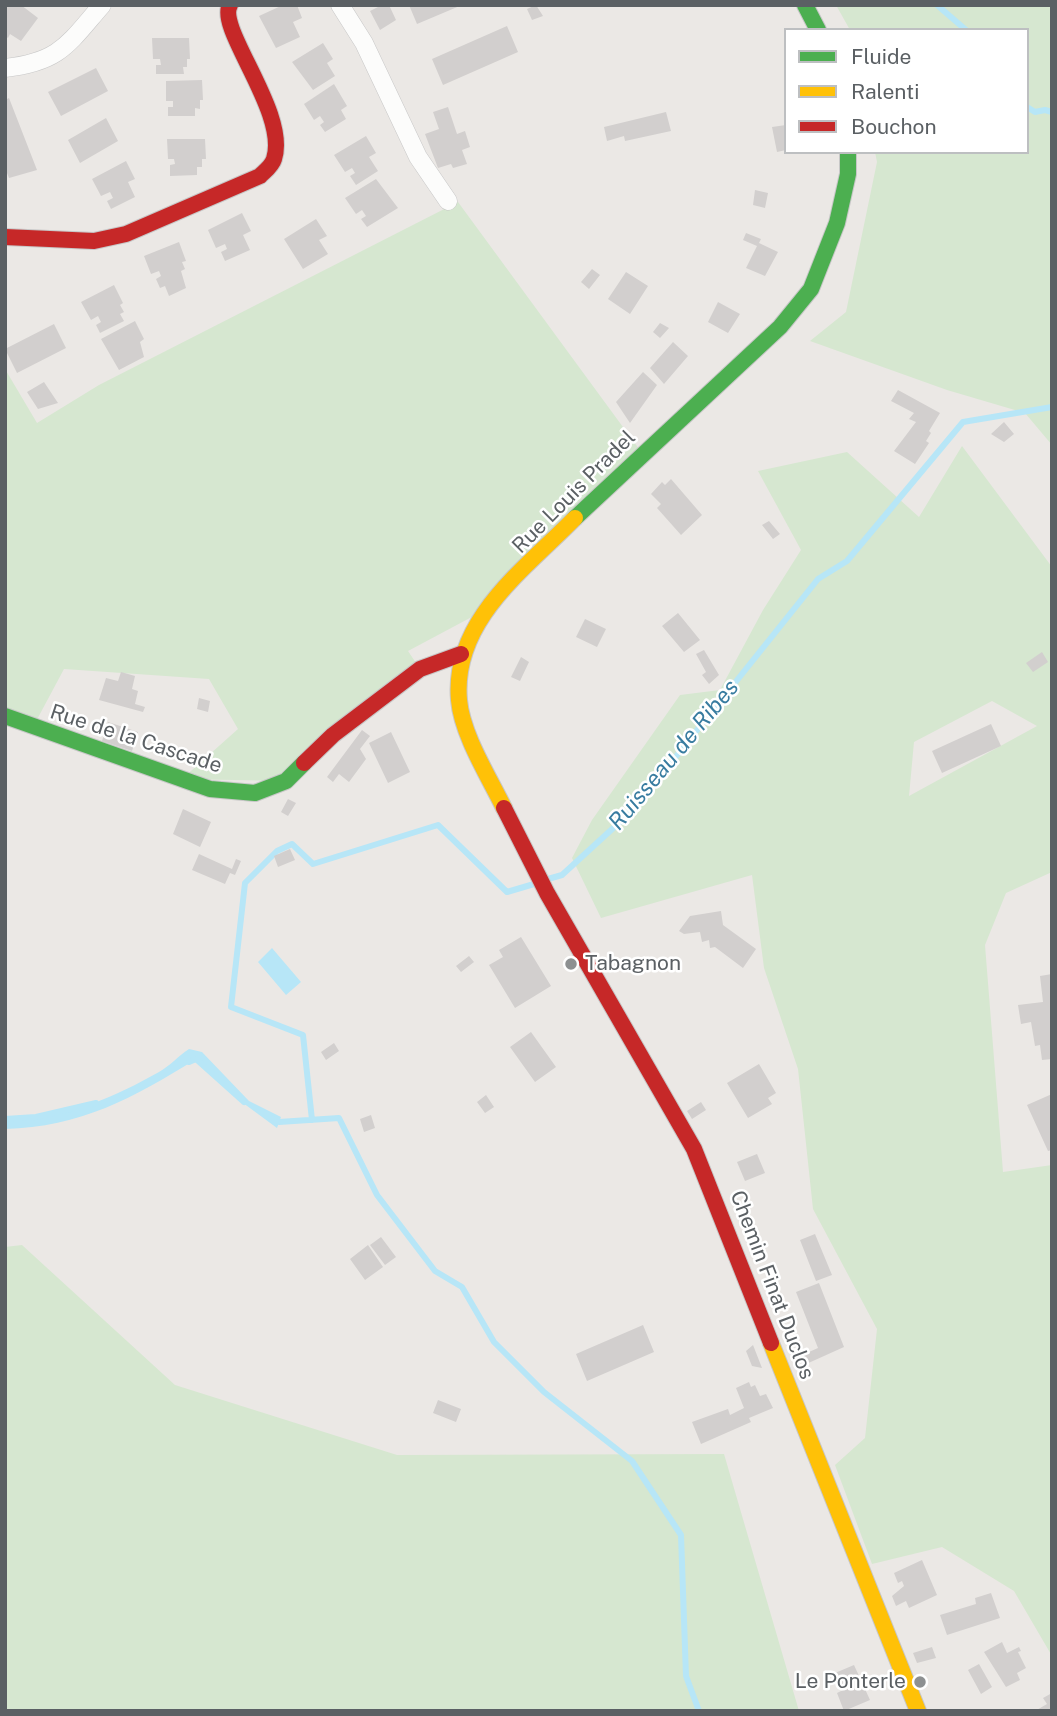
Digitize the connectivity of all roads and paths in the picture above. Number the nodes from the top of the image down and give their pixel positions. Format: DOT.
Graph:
graph roads {
  1 [pos="102,5"];
  2 [pos="230,5"];
  3 [pos="340,5"];
  4 [pos="805,5"];
  5 [pos="817,28"];
  6 [pos="5,68"];
  7 [pos="848,154"];
  8 [pos="448,201"];
  9 [pos="5,237"];
  10 [pos="461,654"];
  11 [pos="5,716"];
  12 [pos="547,893"];
  13 [pos="918,1711"];
  1 -- 6 [label="street"];
  2 -- 9 [label="main road"];
  3 -- 8 [label="street"];
  4 -- 5 [label="main road"];
  7 -- 10 [label="main road, Rue Louis Pradel"];
  10 -- 11 [label="main road, Rue de la Cascade"];
  10 -- 12 [label="main road, Rue Louis Pradel"];
  12 -- 13 [label="main road, Chemin Finat Duclos"];
}
